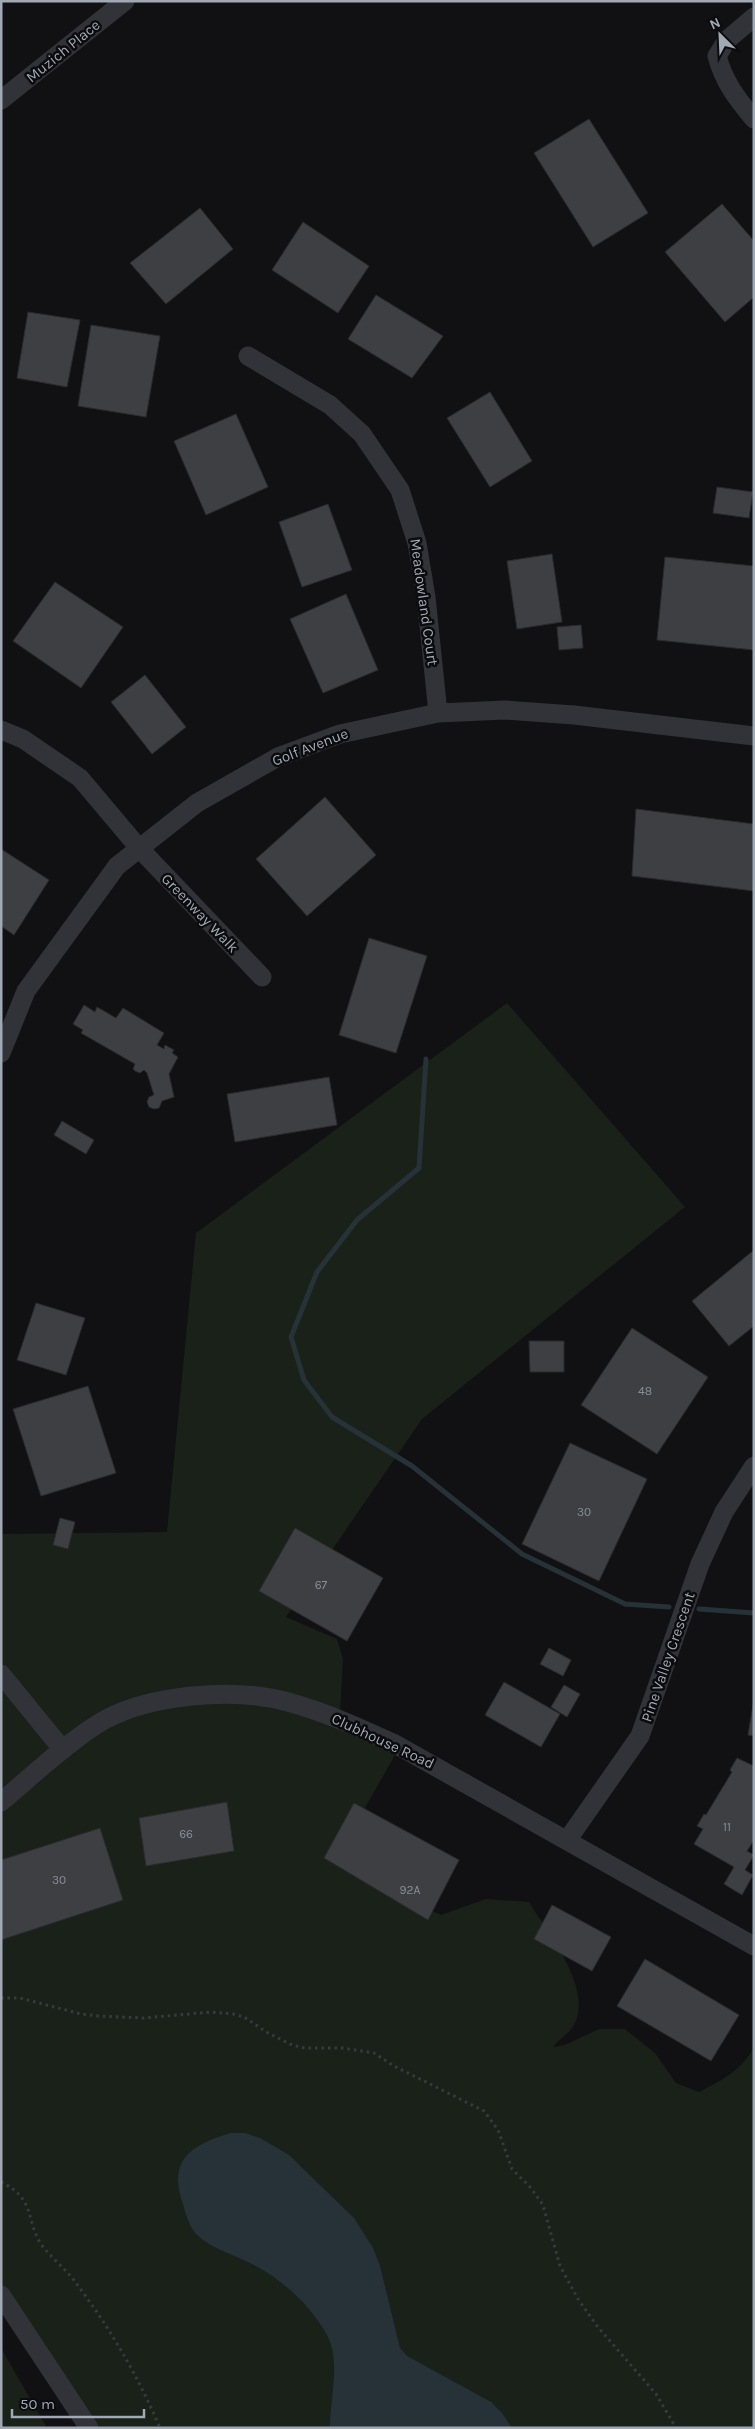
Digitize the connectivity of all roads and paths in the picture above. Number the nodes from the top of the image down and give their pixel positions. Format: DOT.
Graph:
graph roads {
  1 [pos="125,1"];
  2 [pos="754,17"];
  3 [pos="1,100"];
  4 [pos="754,119"];
  5 [pos="248,356"];
  6 [pos="438,713"];
  7 [pos="1,730"];
  8 [pos="754,736"];
  9 [pos="138,848"];
  10 [pos="262,977"];
  11 [pos="1,1053"];
  12 [pos="754,1466"];
  13 [pos="1,1674"];
  14 [pos="63,1750"];
  15 [pos="1,1802"];
  16 [pos="568,1839"];
  17 [pos="754,1946"];
  18 [pos="1,1998"];
  19 [pos="1,2182"];
  20 [pos="1,2295"];
  21 [pos="89,2428"];
  22 [pos="160,2428"];
  23 [pos="676,2428"];
  1 -- 3 [label="street, Muzich Place"];
  2 -- 4 [label="street"];
  5 -- 6 [label="street, Meadowland Court"];
  6 -- 8 [label="street, Golf Avenue"];
  6 -- 9 [label="street, Golf Avenue"];
  7 -- 9 [label="street, Greenway Walk"];
  9 -- 10 [label="street, Greenway Walk"];
  9 -- 11 [label="street, Golf Avenue"];
  12 -- 16 [label="street, Pine Valley Crescent"];
  13 -- 14 [label="street"];
  14 -- 15 [label="street, Clubhouse Road"];
  14 -- 16 [label="street, Clubhouse Road"];
  16 -- 17 [label="street, Clubhouse Road"];
  18 -- 23 [label="path"];
  19 -- 22 [label="path"];
  20 -- 21 [label="street"];
}
